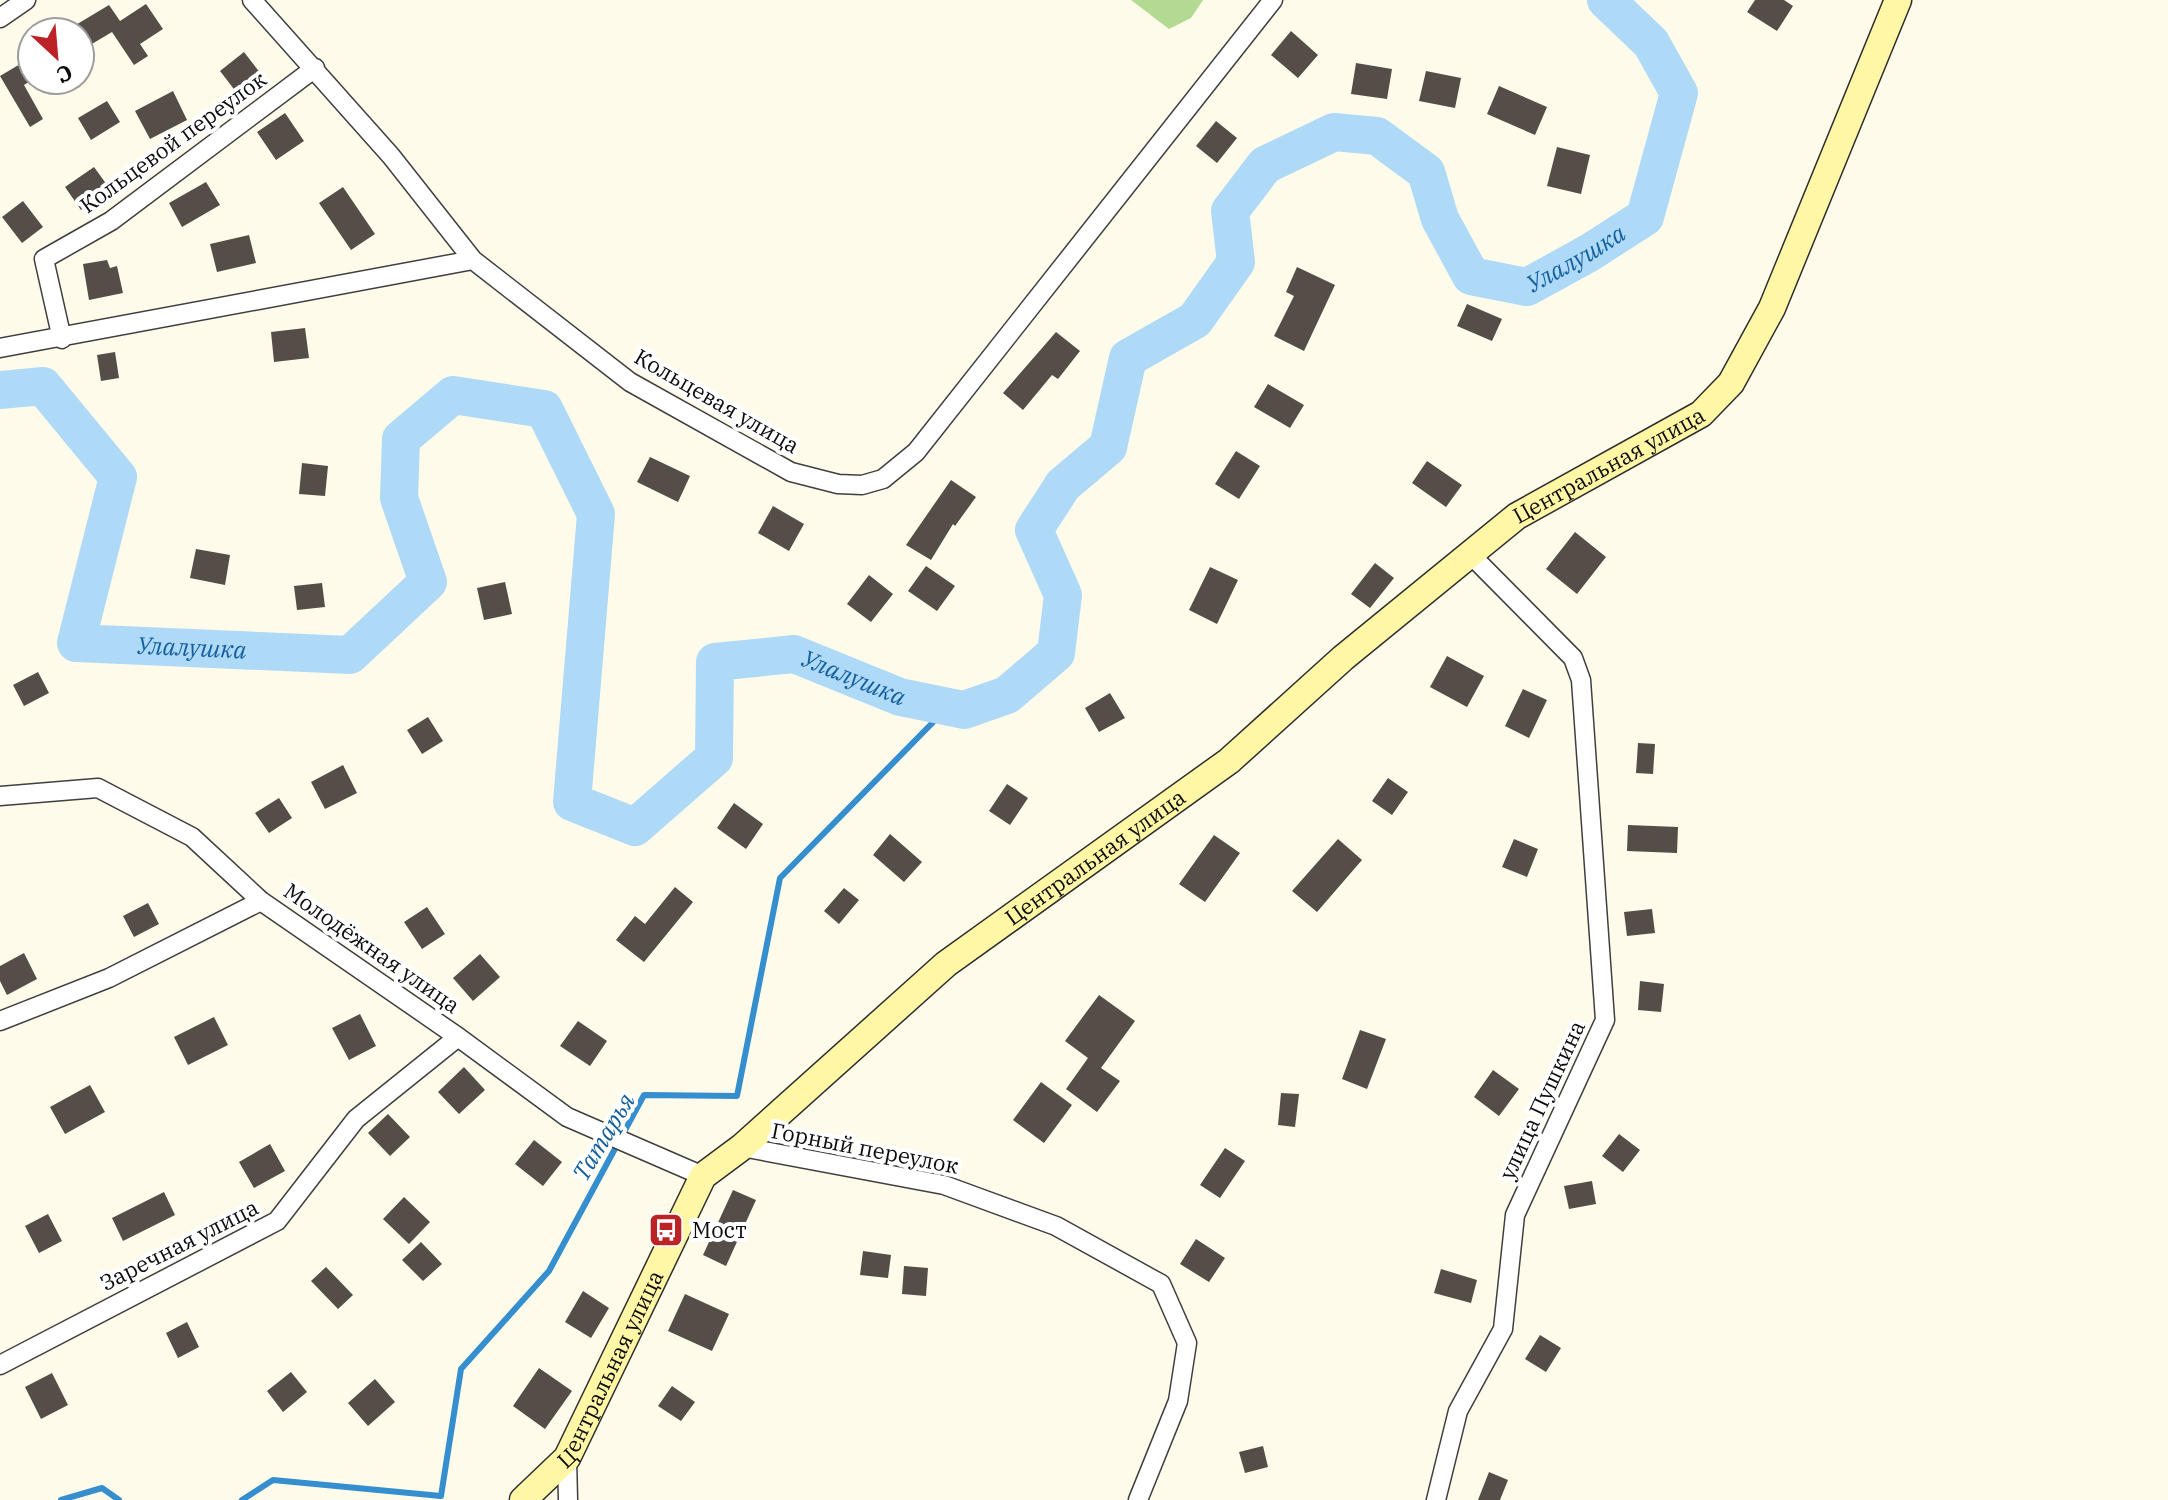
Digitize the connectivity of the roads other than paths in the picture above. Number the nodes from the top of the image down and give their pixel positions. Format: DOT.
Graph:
graph roads {
  1 [pos="26,0"];
  2 [pos="252,0"];
  3 [pos="1273,0"];
  4 [pos="1898,0"];
  5 [pos="0,18"];
  6 [pos="315,68"];
  7 [pos="473,260"];
  8 [pos="62,339"];
  9 [pos="0,348"];
  10 [pos="1471,555"];
  11 [pos="0,796"];
  12 [pos="261,901"];
  13 [pos="0,1021"];
  14 [pos="458,1037"];
  15 [pos="742,1147"];
  16 [pos="703,1176"];
  17 [pos="0,1365"];
  18 [pos="567,1458"];
  19 [pos="523,1500"];
  20 [pos="568,1500"];
  21 [pos="1138,1500"];
  22 [pos="1436,1500"];
  1 -- 5 [label="street"];
  2 -- 6 [label="street, Кольцевая улица"];
  3 -- 7 [label="street, Кольцевая улица"];
  4 -- 10 [label="street, Центральная улица"];
  6 -- 7 [label="street, Кольцевая улица"];
  6 -- 8 [label="street, Кольцевой переулок"];
  7 -- 8 [label="street"];
  8 -- 9 [label="street"];
  10 -- 15 [label="street, Центральная улица"];
  10 -- 22 [label="street, улица Пушкина"];
  11 -- 12 [label="street"];
  12 -- 13 [label="street, Молодёжная улица"];
  12 -- 14 [label="street, Молодёжная улица"];
  14 -- 16 [label="street, Молодёжная улица"];
  14 -- 17 [label="street, Заречная улица"];
  15 -- 16 [label="street, Центральная улица"];
  15 -- 21 [label="street, Горный переулок"];
  16 -- 18 [label="street, Центральная улица"];
  18 -- 19 [label="street, Центральная улица"];
  18 -- 20 [label="street"];
}
